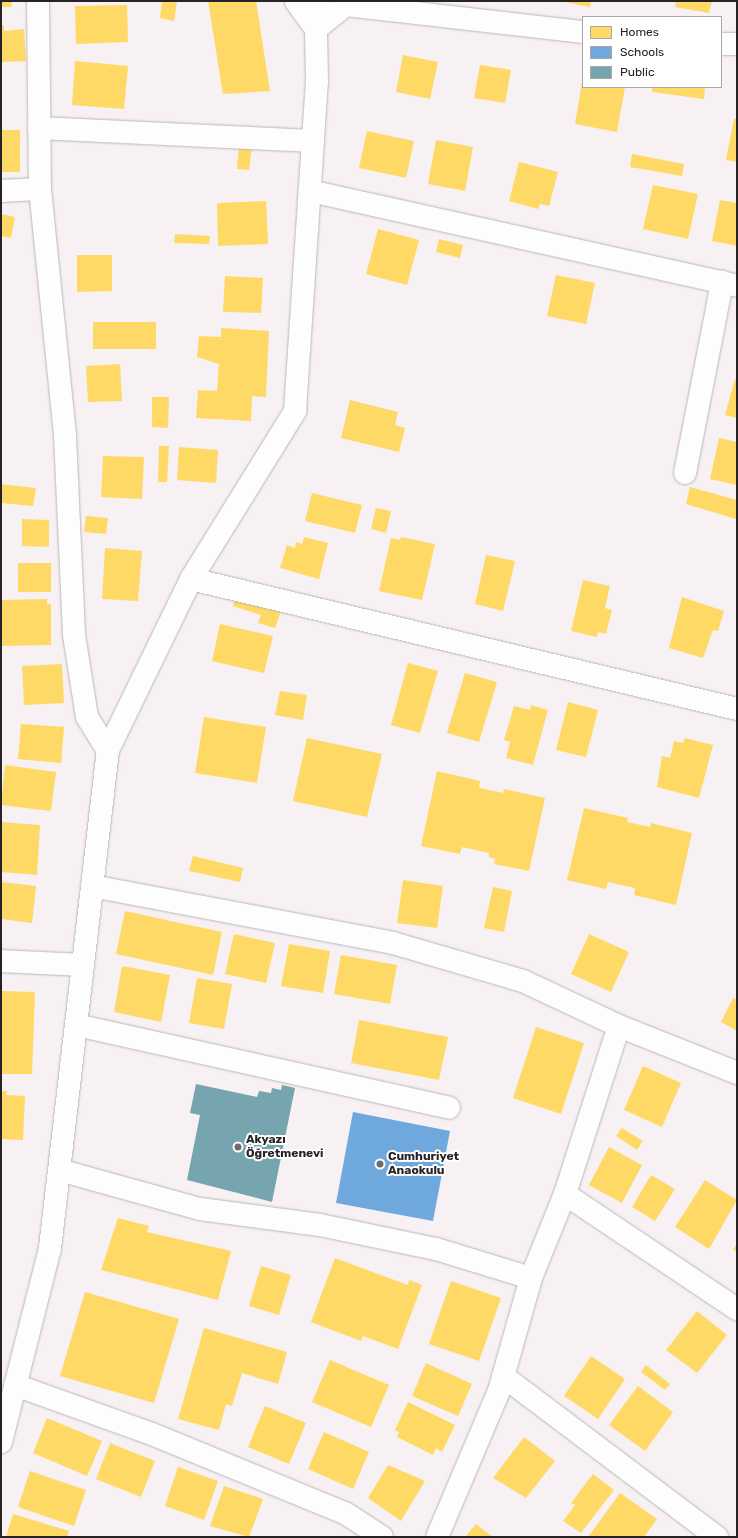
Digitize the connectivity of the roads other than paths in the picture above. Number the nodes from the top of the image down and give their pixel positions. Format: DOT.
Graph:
graph roads {
  1 [pos="38,1"];
  2 [pos="296,1"];
  3 [pos="320,1"];
  4 [pos="316,29"];
  5 [pos="582,32"];
  6 [pos="722,44"];
  7 [pos="737,44"];
  8 [pos="39,128"];
  9 [pos="313,141"];
  10 [pos="40,189"];
  11 [pos="1,192"];
  12 [pos="310,192"];
  13 [pos="730,284"];
  14 [pos="685,473"];
  15 [pos="191,579"];
  16 [pos="737,709"];
  17 [pos="108,750"];
  18 [pos="92,886"];
  19 [pos="1,962"];
  20 [pos="83,965"];
  21 [pos="76,1025"];
  22 [pos="619,1026"];
  23 [pos="737,1072"];
  24 [pos="449,1108"];
  25 [pos="59,1170"];
  26 [pos="565,1194"];
  27 [pos="531,1278"];
  28 [pos="737,1309"];
  29 [pos="503,1376"];
  30 [pos="15,1385"];
  31 [pos="4,1417"];
  32 [pos="1,1442"];
  33 [pos="382,1537"];
  34 [pos="437,1537"];
  35 [pos="717,1537"];
  1 -- 8 [label="street"];
  2 -- 4 [label="street"];
  3 -- 4 [label="street"];
  4 -- 5 [label="street"];
  4 -- 9 [label="street"];
  6 -- 7 [label="street"];
  8 -- 9 [label="street"];
  8 -- 10 [label="street"];
  9 -- 12 [label="street"];
  10 -- 11 [label="street"];
  10 -- 17 [label="street"];
  12 -- 13 [label="street"];
  12 -- 15 [label="street"];
  13 -- 14 [label="street"];
  15 -- 16 [label="street"];
  15 -- 17 [label="street"];
  17 -- 18 [label="street"];
  18 -- 20 [label="street"];
  18 -- 22 [label="street"];
  19 -- 20 [label="street"];
  20 -- 21 [label="street"];
  21 -- 24 [label="street"];
  21 -- 25 [label="street"];
  22 -- 23 [label="street"];
  22 -- 26 [label="street"];
  25 -- 27 [label="street"];
  25 -- 30 [label="street"];
  26 -- 27 [label="street"];
  26 -- 28 [label="street"];
  27 -- 29 [label="street"];
  29 -- 34 [label="street"];
  29 -- 35 [label="street"];
  30 -- 31 [label="street"];
  30 -- 33 [label="street"];
  31 -- 32 [label="street"];
}
